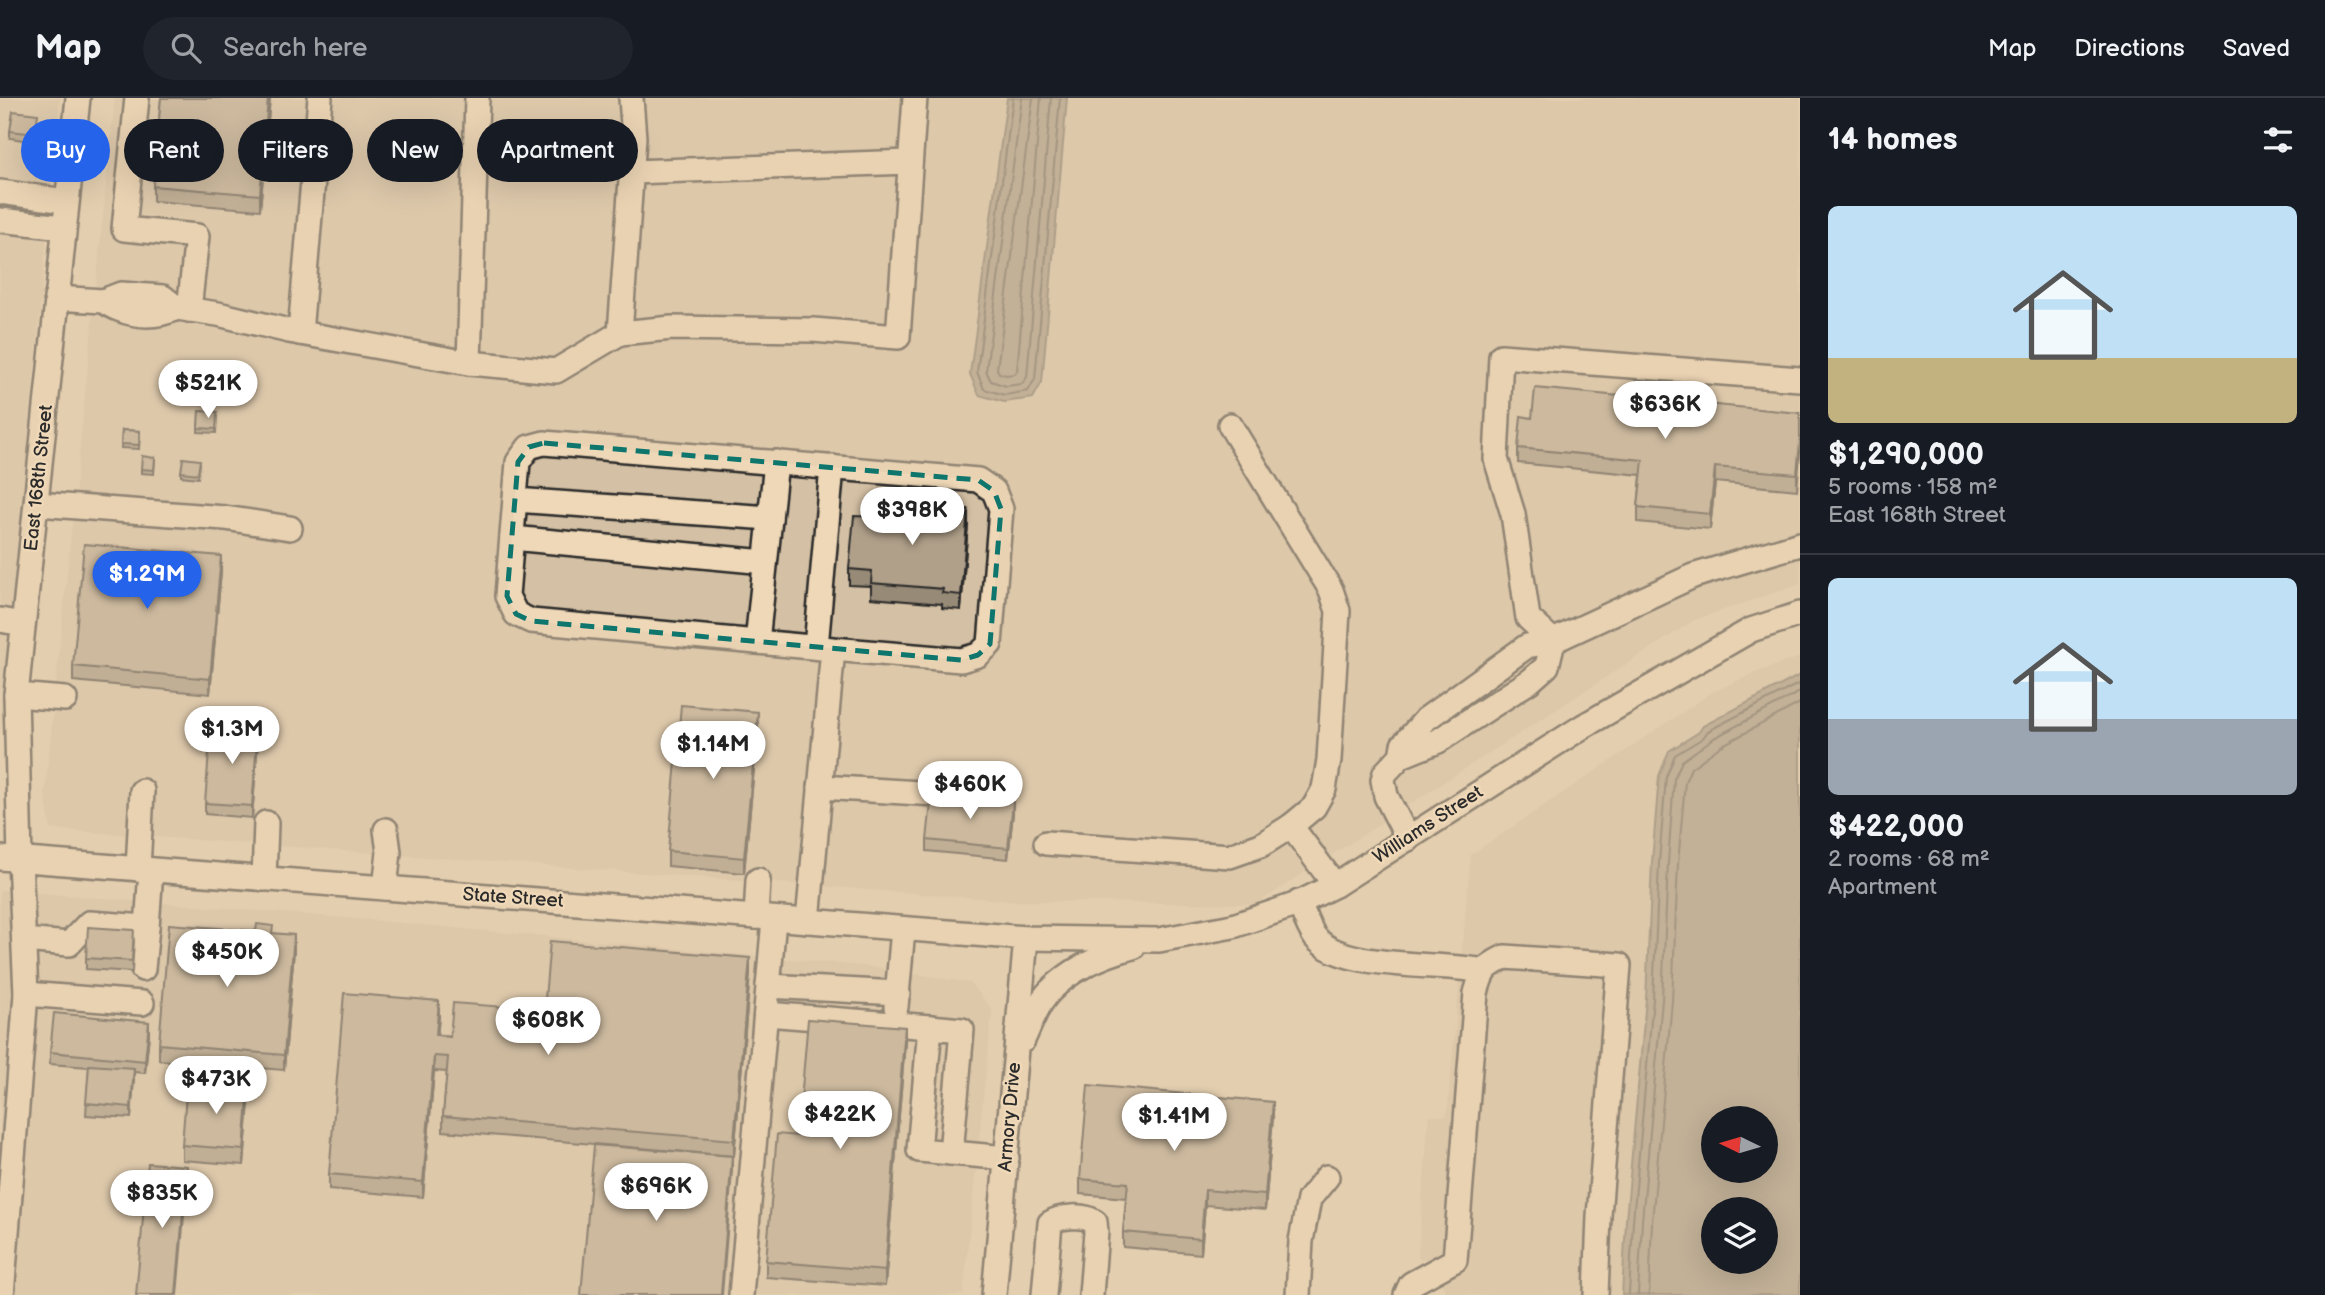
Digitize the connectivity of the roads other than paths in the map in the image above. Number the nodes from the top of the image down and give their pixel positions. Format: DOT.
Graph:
graph roads {
  1 [pos="78,98"];
  2 [pos="137,98"];
  3 [pos="320,98"];
  4 [pos="477,98"];
  5 [pos="631,98"];
  6 [pos="915,98"];
  7 [pos="633,119"];
  8 [pos="910,162"];
  9 [pos="638,172"];
  10 [pos="631,182"];
  11 [pos="0,192"];
  12 [pos="66,201"];
  13 [pos="0,220"];
  14 [pos="63,228"];
  15 [pos="56,298"];
  16 [pos="183,309"];
  17 [pos="300,333"];
  18 [pos="620,333"];
  19 [pos="469,363"];
  20 [pos="1800,379"];
  21 [pos="1230,425"];
  22 [pos="776,462"];
  23 [pos="832,467"];
  24 [pos="515,500"];
  25 [pos="37,504"];
  26 [pos="770,517"];
  27 [pos="290,528"];
  28 [pos="512,538"];
  29 [pos="1800,544"];
  30 [pos="765,562"];
  31 [pos="1800,614"];
  32 [pos="0,620"];
  33 [pos="23,624"];
  34 [pos="1553,641"];
  35 [pos="757,642"];
  36 [pos="825,648"];
  37 [pos="16,695"];
  38 [pos="65,699"];
  39 [pos="820,787"];
  40 [pos="142,791"];
  41 [pos="970,796"];
  42 [pos="266,823"];
  43 [pos="1291,826"];
  44 [pos="386,830"];
  45 [pos="1408,839"];
  46 [pos="1046,843"];
  47 [pos="10,859"];
  48 [pos="144,869"];
  49 [pos="264,879"];
  50 [pos="758,880"];
  51 [pos="1335,885"];
  52 [pos="385,888"];
  53 [pos="1299,902"];
  54 [pos="765,918"];
  55 [pos="808,921"];
  56 [pos="147,926"];
  57 [pos="904,929"];
  58 [pos="1026,938"];
  59 [pos="24,940"];
  60 [pos="1159,940"];
  61 [pos="144,969"];
  62 [pos="1484,971"];
  63 [pos="768,986"];
  64 [pos="898,993"];
  65 [pos="26,994"];
  66 [pos="142,1003"];
  67 [pos="766,1014"];
  68 [pos="895,1024"];
  69 [pos="929,1027"];
  70 [pos="1016,1055"];
  71 [pos="951,1153"];
  72 [pos="1007,1158"];
  73 [pos="1326,1177"];
  74 [pos="2,1295"];
  75 [pos="741,1295"];
  76 [pos="994,1295"];
  77 [pos="1044,1295"];
  78 [pos="1091,1295"];
  79 [pos="1298,1295"];
  80 [pos="1406,1295"];
  81 [pos="1595,1295"];
  1 -- 12 [label="street, East 168th Street"];
  2 -- 16 [label="street"];
  3 -- 17 [label="street"];
  4 -- 19 [label="street"];
  5 -- 7 [label="street"];
  6 -- 8 [label="street"];
  8 -- 9 [label="street"];
  8 -- 18 [label="street"];
  10 -- 18 [label="street"];
  11 -- 12 [label="street"];
  12 -- 14 [label="street, East 168th Street"];
  13 -- 14 [label="street"];
  14 -- 15 [label="street, East 168th Street"];
  15 -- 16 [label="street"];
  15 -- 25 [label="street, East 168th Street"];
  16 -- 17 [label="street"];
  17 -- 19 [label="street"];
  18 -- 19 [label="street"];
  20 -- 34 [label="street"];
  21 -- 43 [label="street"];
  22 -- 23 [label="street"];
  22 -- 24 [label="street"];
  22 -- 26 [label="street"];
  23 -- 36 [label="street"];
  23 -- 36 [label="street"];
  24 -- 26 [label="street"];
  24 -- 28 [label="street"];
  25 -- 27 [label="street"];
  25 -- 33 [label="street, East 168th Street"];
  26 -- 30 [label="street"];
  28 -- 30 [label="street"];
  28 -- 35 [label="street"];
  29 -- 34 [label="street"];
  30 -- 35 [label="street"];
  31 -- 45 [label="street, Williams Street"];
  32 -- 33 [label="street"];
  33 -- 37 [label="street, East 168th Street"];
  34 -- 45 [label="street"];
  35 -- 36 [label="street"];
  36 -- 39 [label="street"];
  37 -- 38 [label="street"];
  37 -- 47 [label="street, East 168th Street"];
  39 -- 41 [label="street"];
  39 -- 55 [label="street"];
  40 -- 48 [label="street"];
  42 -- 49 [label="street"];
  43 -- 46 [label="street"];
  43 -- 51 [label="street"];
  44 -- 52 [label="street"];
  45 -- 51 [label="street, Williams Street"];
  47 -- 48 [label="street, State Street"];
  47 -- 59 [label="street, East 168th Street"];
  48 -- 49 [label="street, State Street"];
  48 -- 56 [label="street"];
  49 -- 52 [label="street, State Street"];
  50 -- 54 [label="street"];
  51 -- 53 [label="street, Williams Street"];
  52 -- 54 [label="street, State Street"];
  53 -- 60 [label="street, Williams Street"];
  53 -- 62 [label="street"];
  54 -- 55 [label="street, State Street"];
  54 -- 63 [label="street"];
  55 -- 57 [label="street, State Street"];
  56 -- 59 [label="street"];
  56 -- 61 [label="street"];
  57 -- 58 [label="street, State Street"];
  57 -- 64 [label="street"];
  58 -- 60 [label="street, Williams Street"];
  58 -- 70 [label="street, Armory Drive"];
  59 -- 65 [label="street, East 168th Street"];
  60 -- 70 [label="street"];
  62 -- 80 [label="street"];
  62 -- 81 [label="street"];
  63 -- 64 [label="street"];
  63 -- 67 [label="street"];
  64 -- 68 [label="street"];
  65 -- 66 [label="street"];
  65 -- 74 [label="street, East 168th Street"];
  67 -- 68 [label="street"];
  67 -- 75 [label="street"];
  68 -- 69 [label="street"];
  69 -- 71 [label="street"];
  69 -- 71 [label="street"];
  70 -- 72 [label="street, Armory Drive"];
  71 -- 72 [label="street"];
  72 -- 76 [label="street, Armory Drive"];
  73 -- 79 [label="street"];
  77 -- 78 [label="street"];
}
